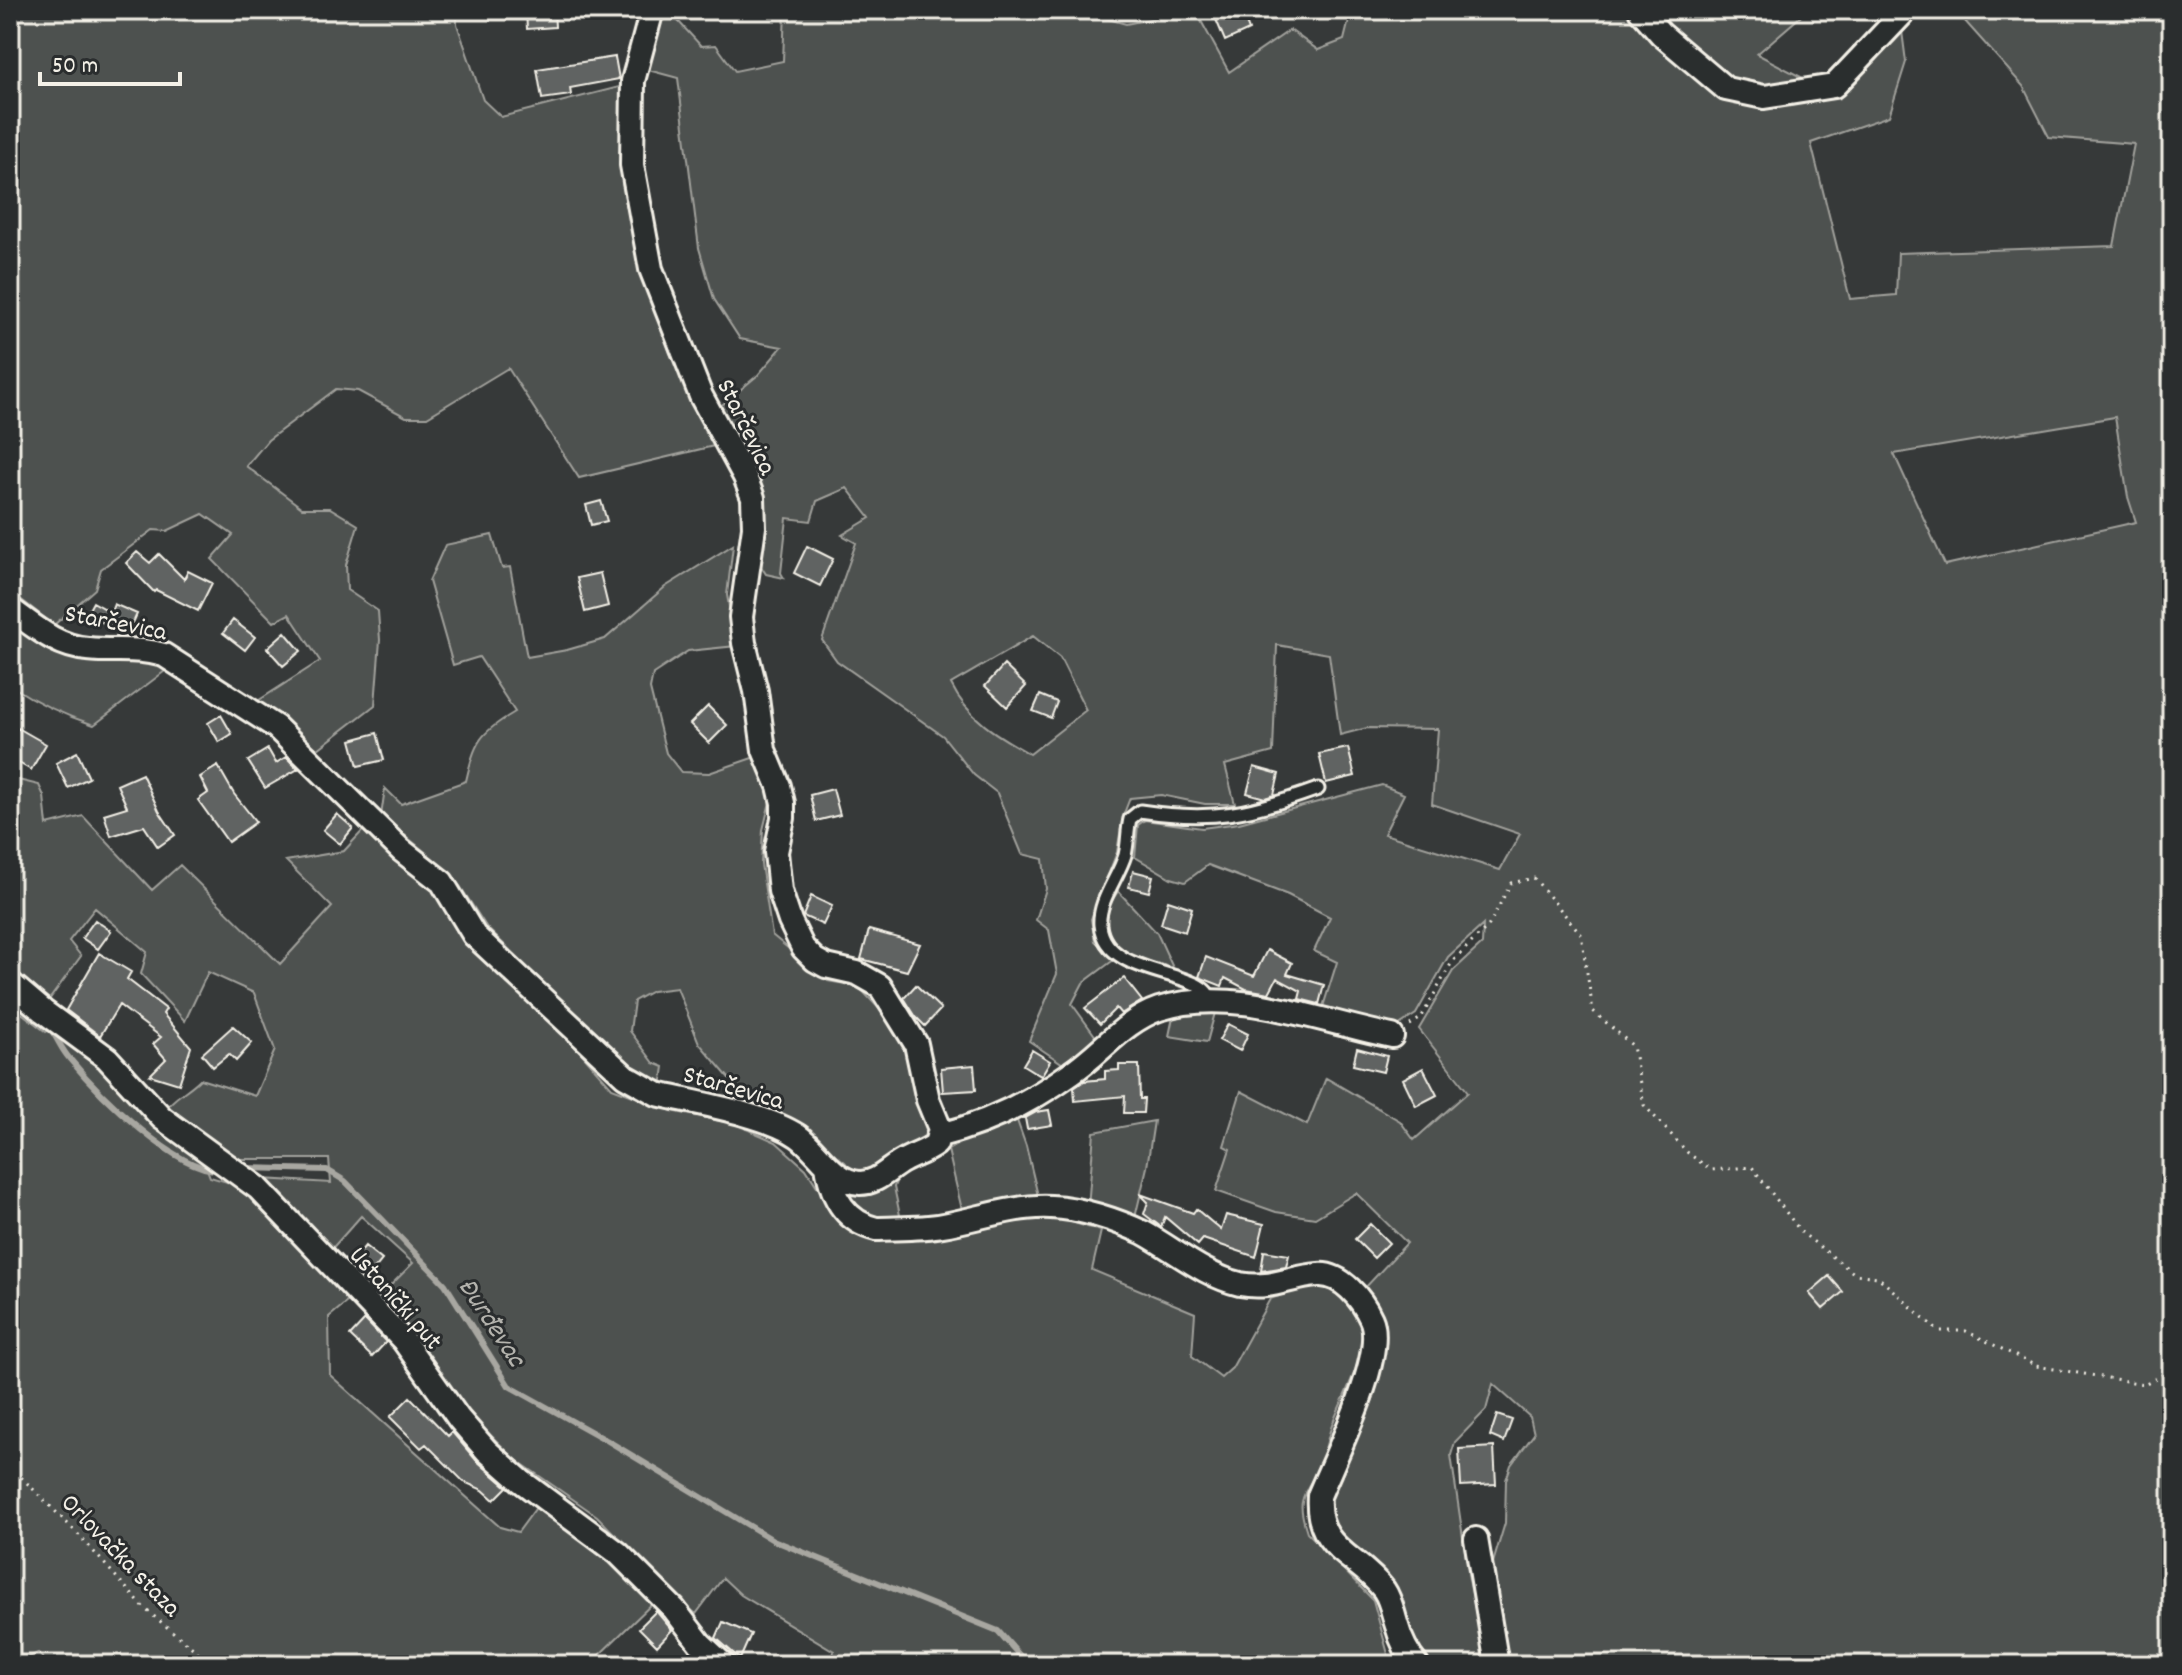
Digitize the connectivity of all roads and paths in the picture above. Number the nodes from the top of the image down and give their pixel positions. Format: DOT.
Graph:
graph roads {
  1 [pos="652,10"];
  2 [pos="1640,10"];
  3 [pos="1906,10"];
  4 [pos="10,609"];
  5 [pos="1318,789"];
  6 [pos="10,983"];
  7 [pos="1211,1002"];
  8 [pos="1392,1036"];
  9 [pos="940,1135"];
  10 [pos="827,1165"];
  11 [pos="2172,1370"];
  12 [pos="10,1466"];
  13 [pos="1476,1539"];
  14 [pos="209,1665"];
  15 [pos="724,1665"];
  16 [pos="1417,1665"];
  17 [pos="1497,1665"];
  1 -- 9 [label="street, Starčevica"];
  2 -- 3 [label="street"];
  4 -- 10 [label="street, Starčevica"];
  5 -- 7 [label="lane"];
  6 -- 15 [label="street, Ustanički put"];
  7 -- 8 [label="street"];
  7 -- 9 [label="street"];
  8 -- 11 [label="path"];
  9 -- 10 [label="street, Starčevica"];
  10 -- 16 [label="street"];
  12 -- 14 [label="path, Orlovačka staza"];
  13 -- 17 [label="street"];
}
